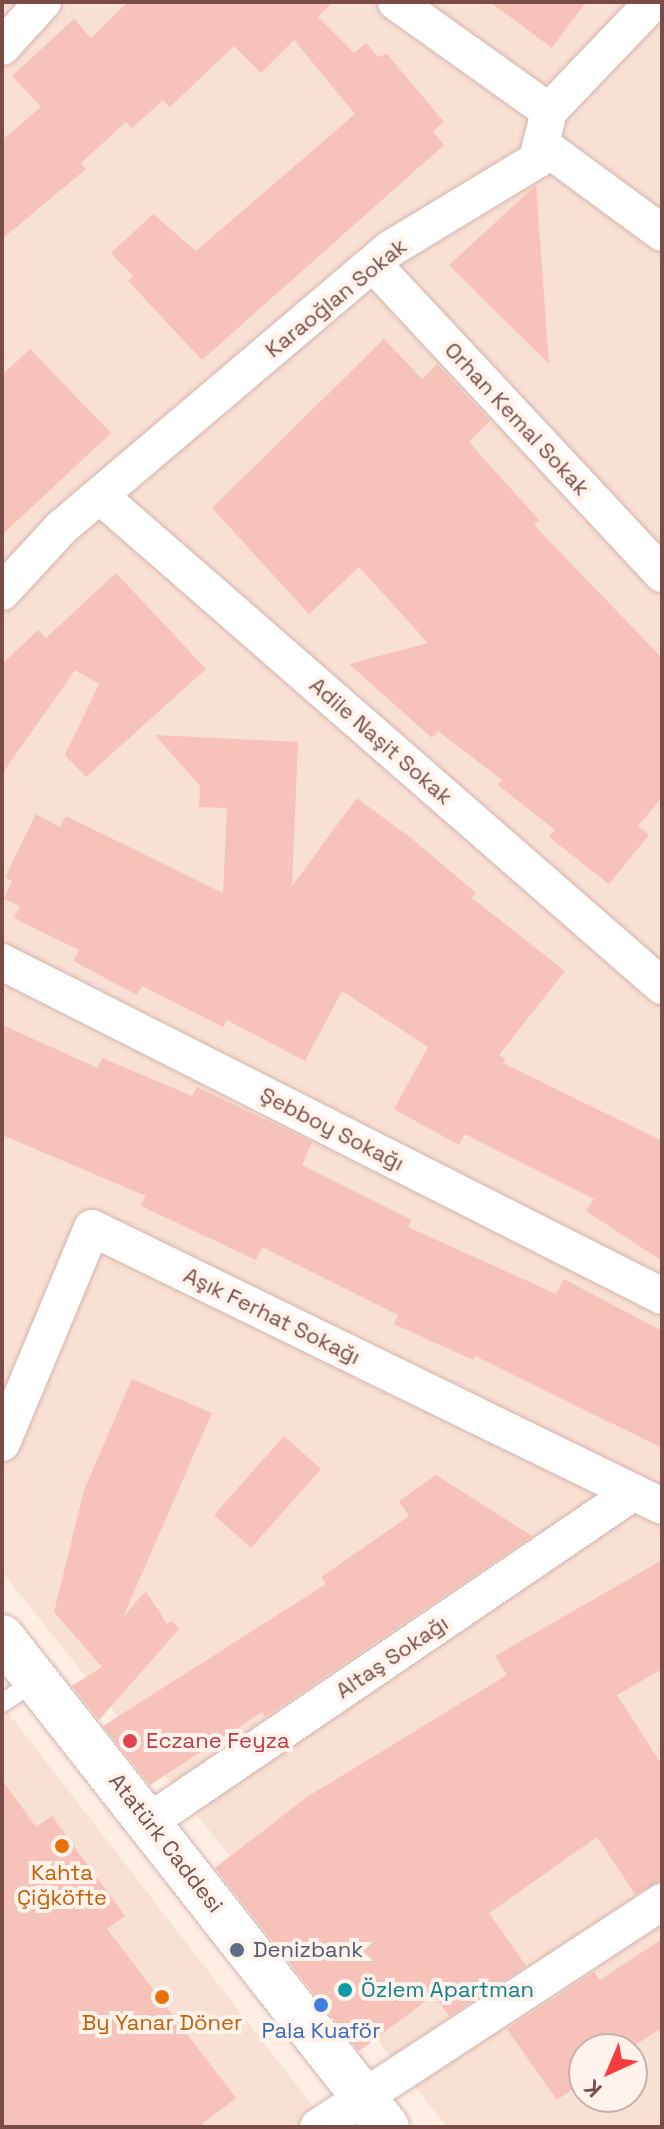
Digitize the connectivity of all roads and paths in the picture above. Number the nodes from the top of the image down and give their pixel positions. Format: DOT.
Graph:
graph roads {
  1 [pos="43,2"];
  2 [pos="396,2"];
  3 [pos="653,2"];
  4 [pos="2,47"];
  5 [pos="545,128"];
  6 [pos="662,233"];
  7 [pos="373,264"];
  8 [pos="100,496"];
  9 [pos="662,574"];
  10 [pos="2,592"];
  11 [pos="2,962"];
  12 [pos="662,986"];
  13 [pos="662,1296"];
  14 [pos="2,1443"];
  15 [pos="648,1499"];
  16 [pos="2,1637"];
  17 [pos="19,1692"];
  18 [pos="150,1821"];
  19 [pos="662,1902"];
  20 [pos="376,2112"];
  21 [pos="318,2127"];
  1 -- 4 [label="street"];
  2 -- 5 [label="street"];
  3 -- 5 [label="street, Karaoğlan Sokak"];
  5 -- 6 [label="street"];
  5 -- 7 [label="street, Karaoğlan Sokak"];
  7 -- 8 [label="street, Karaoğlan Sokak"];
  7 -- 9 [label="street, Orhan Kemal Sokak"];
  8 -- 10 [label="street, Karaoğlan Sokak"];
  8 -- 12 [label="street, Adile Naşit Sokak"];
  11 -- 13 [label="street, Şebboy Sokağı"];
  14 -- 15 [label="street, Aşık Ferhat Sokağı"];
  15 -- 18 [label="street, Altaş Sokağı"];
  16 -- 17 [label="street, Atatürk Caddesi"];
  17 -- 18 [label="street, Atatürk Caddesi"];
  18 -- 20 [label="street, Atatürk Caddesi"];
  19 -- 20 [label="street"];
  20 -- 21 [label="street"];
}
